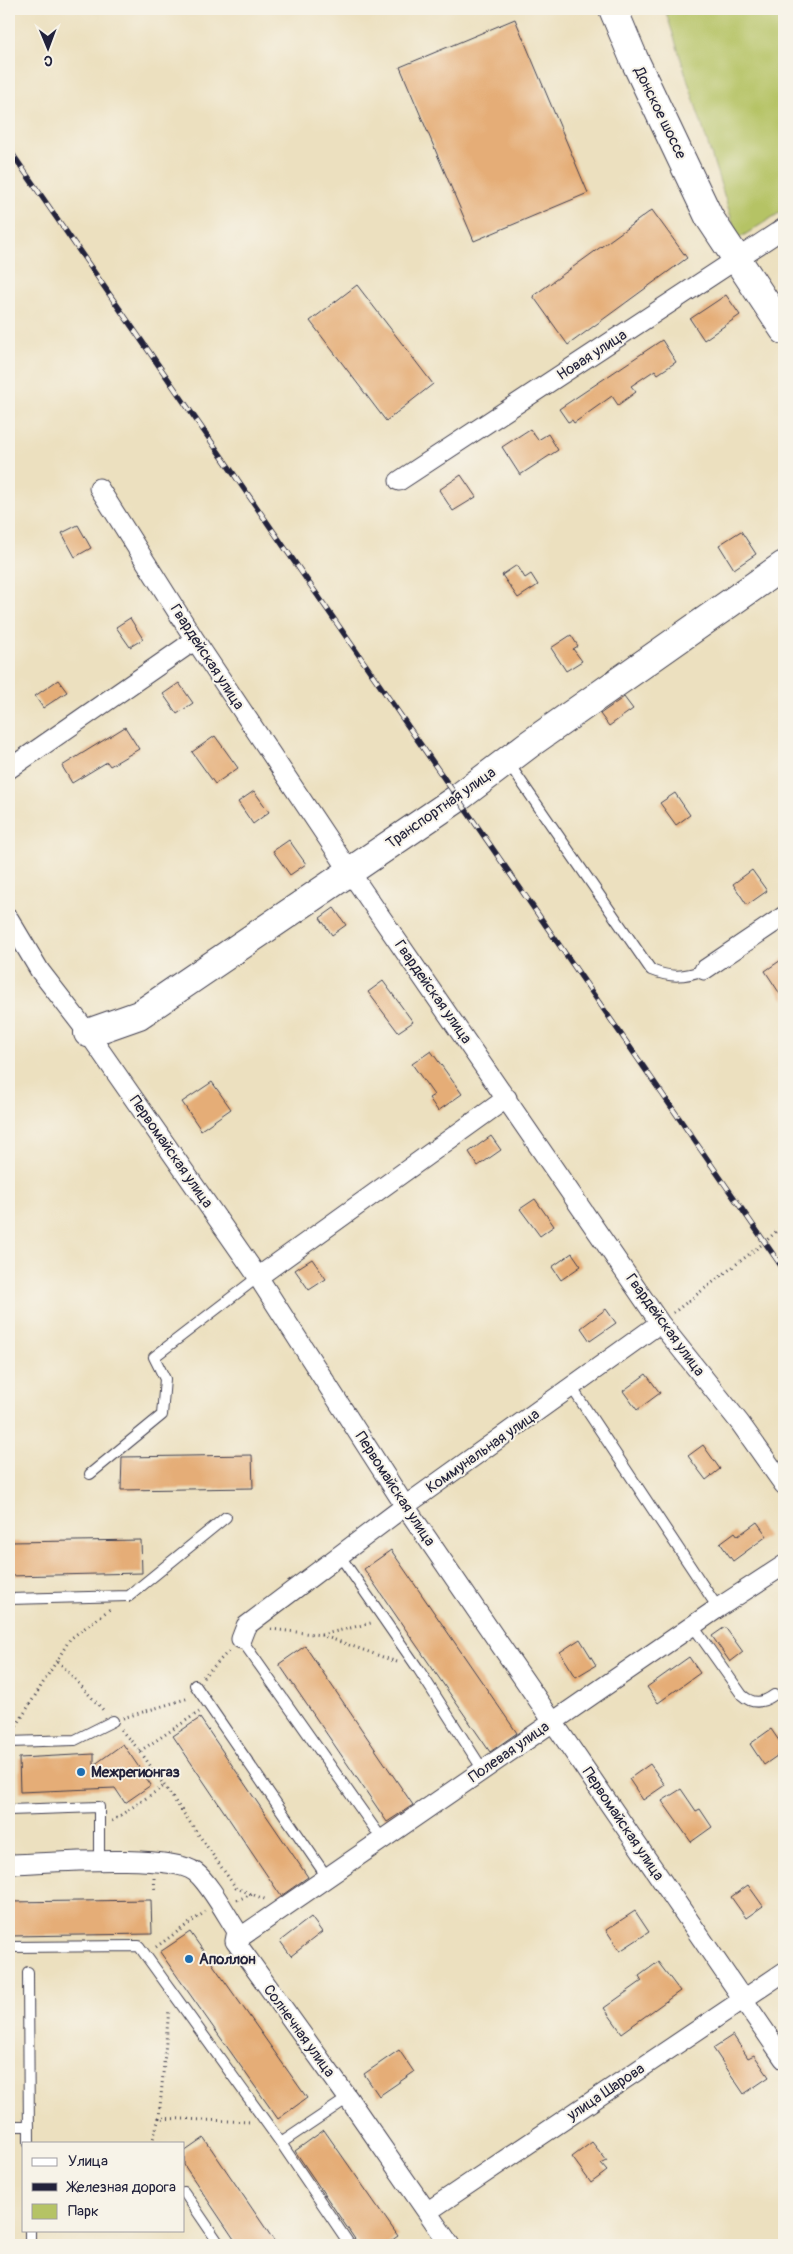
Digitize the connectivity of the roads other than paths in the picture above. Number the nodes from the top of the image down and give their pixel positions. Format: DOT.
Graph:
graph roads {
  1 [pos="613,9"];
  2 [pos="784,228"];
  3 [pos="737,260"];
  4 [pos="784,330"];
  5 [pos="399,481"];
  6 [pos="100,488"];
  7 [pos="784,565"];
  8 [pos="195,640"];
  9 [pos="508,761"];
  10 [pos="9,769"];
  11 [pos="350,872"];
  12 [pos="784,918"];
  13 [pos="9,919"];
  14 [pos="9,944"];
  15 [pos="704,970"];
  16 [pos="40,971"];
  17 [pos="88,1033"];
  18 [pos="507,1098"];
  19 [pos="258,1277"];
  20 [pos="660,1323"];
  21 [pos="572,1388"];
  22 [pos="90,1474"];
  23 [pos="784,1485"];
  24 [pos="405,1506"];
  25 [pos="226,1517"];
  26 [pos="340,1556"];
  27 [pos="784,1565"];
  28 [pos="9,1599"];
  29 [pos="718,1608"];
  30 [pos="693,1626"];
  31 [pos="244,1633"];
  32 [pos="198,1689"];
  33 [pos="774,1695"];
  34 [pos="113,1721"];
  35 [pos="553,1722"];
  36 [pos="9,1742"];
  37 [pos="483,1770"];
  38 [pos="9,1810"];
  39 [pos="382,1839"];
  40 [pos="99,1862"];
  41 [pos="9,1864"];
  42 [pos="327,1877"];
  43 [pos="234,1941"];
  44 [pos="9,1947"];
  45 [pos="28,1972"];
  46 [pos="784,1972"];
  47 [pos="743,1999"];
  48 [pos="784,2059"];
  49 [pos="348,2098"];
  50 [pos="9,2126"];
  51 [pos="29,2126"];
  52 [pos="29,2142"];
  53 [pos="281,2143"];
  54 [pos="185,2193"];
  55 [pos="427,2212"];
  56 [pos="30,2232"];
  57 [pos="448,2244"];
  58 [pos="30,2245"];
  59 [pos="220,2245"];
  60 [pos="350,2245"];
  1 -- 3 [label="street, Донское шоссе"];
  2 -- 3 [label="street, Новая улица"];
  3 -- 4 [label="street, Донское шоссе"];
  3 -- 5 [label="street, Новая улица"];
  6 -- 8 [label="street, Гвардейская улица"];
  7 -- 9 [label="street, Транспортная улица"];
  8 -- 10 [label="street"];
  8 -- 11 [label="street, Гвардейская улица"];
  9 -- 11 [label="street, Транспортная улица"];
  9 -- 15 [label="lane"];
  11 -- 17 [label="street, Транспортная улица"];
  11 -- 18 [label="street, Гвардейская улица"];
  12 -- 15 [label="street"];
  13 -- 16 [label="street, Первомайская улица"];
  14 -- 16 [label="street"];
  16 -- 17 [label="street, Первомайская улица"];
  17 -- 19 [label="street, Первомайская улица"];
  18 -- 19 [label="street"];
  18 -- 20 [label="street, Гвардейская улица"];
  19 -- 22 [label="lane"];
  19 -- 24 [label="street, Первомайская улица"];
  20 -- 21 [label="street, Коммунальная улица"];
  20 -- 23 [label="street, Гвардейская улица"];
  21 -- 24 [label="street, Коммунальная улица"];
  21 -- 29 [label="lane"];
  24 -- 26 [label="street, Коммунальная улица"];
  24 -- 35 [label="street, Первомайская улица"];
  25 -- 28 [label="lane"];
  26 -- 31 [label="street, Коммунальная улица"];
  26 -- 37 [label="lane"];
  27 -- 29 [label="street, Полевая улица"];
  29 -- 30 [label="street, Полевая улица"];
  30 -- 33 [label="lane"];
  30 -- 35 [label="street, Полевая улица"];
  31 -- 39 [label="lane"];
  32 -- 42 [label="lane"];
  34 -- 36 [label="lane"];
  35 -- 37 [label="street, Полевая улица"];
  35 -- 47 [label="street, Первомайская улица"];
  37 -- 39 [label="street, Полевая улица"];
  38 -- 40 [label="lane"];
  39 -- 42 [label="street, Полевая улица"];
  40 -- 41 [label="street, Солнечная улица"];
  40 -- 43 [label="street, Солнечная улица"];
  42 -- 43 [label="street, Полевая улица"];
  43 -- 49 [label="street, Солнечная улица"];
  44 -- 53 [label="lane"];
  45 -- 51 [label="lane"];
  46 -- 47 [label="street, улица Шарова"];
  47 -- 48 [label="street, Первомайская улица"];
  47 -- 55 [label="street, улица Шарова"];
  49 -- 53 [label="lane"];
  49 -- 55 [label="street, Солнечная улица"];
  50 -- 51 [label="lane"];
  51 -- 52 [label="lane"];
  53 -- 60 [label="lane"];
  54 -- 59 [label="lane"];
  55 -- 57 [label="street, Солнечная улица"];
  56 -- 58 [label="lane"];
}
